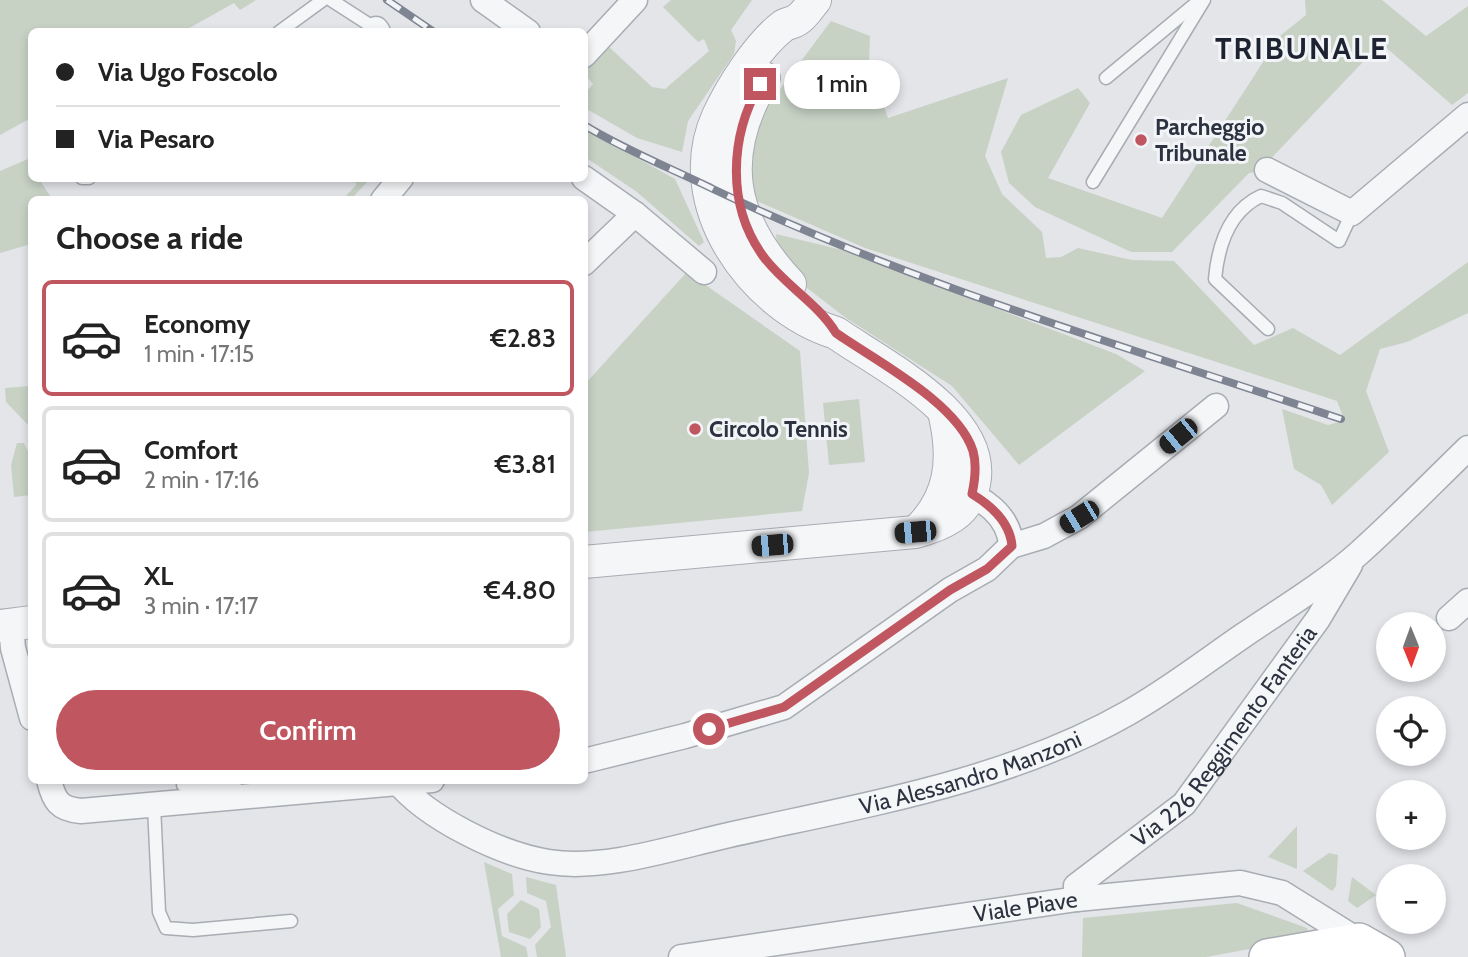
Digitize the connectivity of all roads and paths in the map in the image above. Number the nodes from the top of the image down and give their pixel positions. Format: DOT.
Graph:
graph roads {
  1 [pos="323,0"];
  2 [pos="331,0"];
  3 [pos="483,0"];
  4 [pos="635,0"];
  5 [pos="1202,0"];
  6 [pos="806,10"];
  7 [pos="284,28"];
  8 [pos="374,28"];
  9 [pos="522,28"];
  10 [pos="588,51"];
  11 [pos="1106,78"];
  12 [pos="1468,115"];
  13 [pos="1267,170"];
  14 [pos="588,181"];
  15 [pos="398,182"];
  16 [pos="1093,182"];
  17 [pos="386,196"];
  18 [pos="1352,213"];
  19 [pos="635,214"];
  20 [pos="588,259"];
  21 [pos="704,272"];
  22 [pos="1268,329"];
  23 [pos="1216,406"];
  24 [pos="1468,448"];
  25 [pos="960,490"];
  26 [pos="1012,546"];
  27 [pos="1356,556"];
  28 [pos="588,562"];
  29 [pos="1468,601"];
  30 [pos="1449,618"];
  31 [pos="14,624"];
  32 [pos="28,703"];
  33 [pos="588,760"];
  34 [pos="50,784"];
  35 [pos="213,784"];
  36 [pos="362,784"];
  37 [pos="399,784"];
  38 [pos="183,789"];
  39 [pos="153,806"];
  40 [pos="1077,899"];
  41 [pos="291,921"];
  42 [pos="1373,949"];
  43 [pos="681,957"];
  44 [pos="1267,957"];
  1 -- 7 [label="lane"];
  2 -- 8 [label="lane"];
  3 -- 9 [label="street"];
  4 -- 10 [label="street"];
  5 -- 11 [label="lane"];
  5 -- 16 [label="lane"];
  6 -- 25 [label="street"];
  12 -- 18 [label="street"];
  13 -- 18 [label="street"];
  14 -- 19 [label="street"];
  15 -- 17 [label="street"];
  18 -- 22 [label="lane"];
  19 -- 20 [label="street"];
  19 -- 21 [label="street"];
  23 -- 26 [label="street"];
  24 -- 27 [label="street, Via Alessandro Manzoni"];
  25 -- 26 [label="street"];
  25 -- 28 [label="street"];
  26 -- 33 [label="street"];
  27 -- 37 [label="street, Via Alessandro Manzoni"];
  27 -- 40 [label="street, Via 226 Reggimento Fanteria"];
  29 -- 30 [label="street"];
  31 -- 32 [label="street"];
  34 -- 39 [label="street"];
  35 -- 38 [label="lane"];
  36 -- 38 [label="street"];
  38 -- 39 [label="street"];
  39 -- 41 [label="lane"];
  40 -- 42 [label="street, Viale Piave"];
  40 -- 43 [label="street, Viale Piave"];
  42 -- 44 [label="main road"];
}
